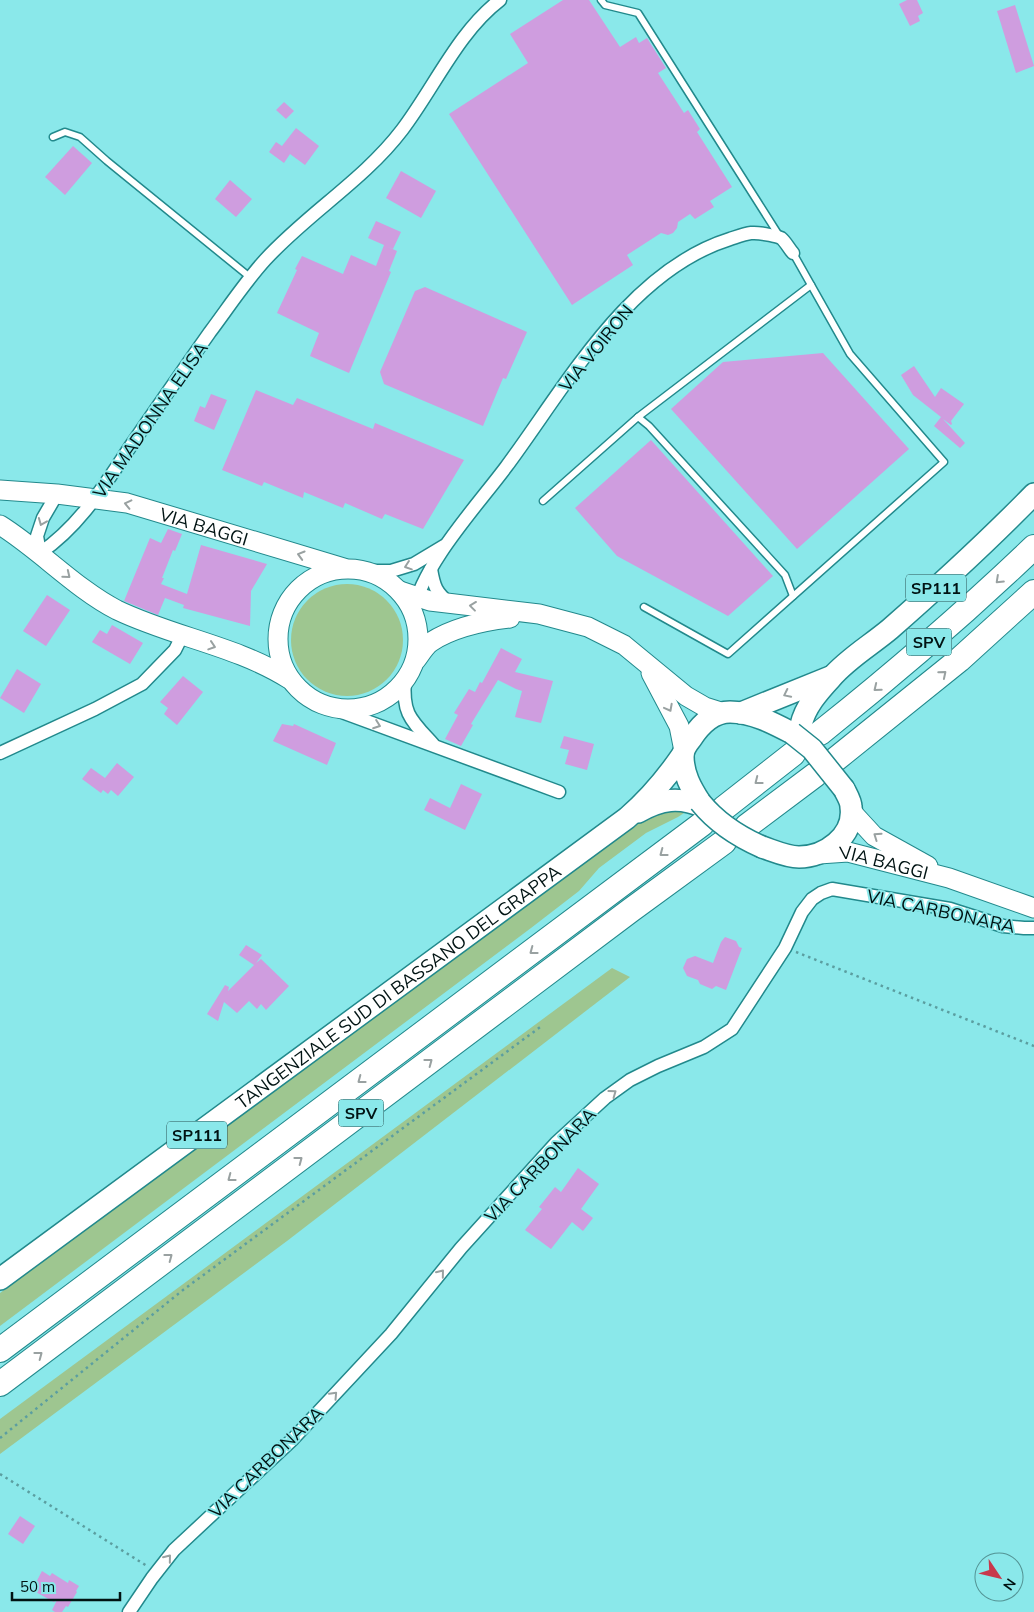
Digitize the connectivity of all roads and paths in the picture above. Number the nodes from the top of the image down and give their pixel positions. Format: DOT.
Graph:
graph roads {
  1 [pos="500,0"];
  2 [pos="601,0"];
  3 [pos="53,137"];
  4 [pos="780,238"];
  5 [pos="793,253"];
  6 [pos="251,278"];
  7 [pos="811,285"];
  8 [pos="638,417"];
  9 [pos="0,490"];
  10 [pos="57,494"];
  11 [pos="1034,494"];
  12 [pos="95,499"];
  13 [pos="543,501"];
  14 [pos="0,525"];
  15 [pos="446,545"];
  16 [pos="1034,547"];
  17 [pos="40,553"];
  18 [pos="347,569"];
  19 [pos="431,569"];
  20 [pos="366,571"];
  21 [pos="1034,592"];
  22 [pos="793,596"];
  23 [pos="410,600"];
  24 [pos="450,604"];
  25 [pos="644,607"];
  26 [pos="539,614"];
  27 [pos="182,636"];
  28 [pos="414,662"];
  29 [pos="648,667"];
  30 [pos="832,676"];
  31 [pos="289,679"];
  32 [pos="405,680"];
  33 [pos="331,708"];
  34 [pos="732,713"];
  35 [pos="804,739"];
  36 [pos="434,746"];
  37 [pos="0,753"];
  38 [pos="683,753"];
  39 [pos="836,759"];
  40 [pos="814,775"];
  41 [pos="558,792"];
  42 [pos="706,809"];
  43 [pos="851,811"];
  44 [pos="627,818"];
  45 [pos="747,826"];
  46 [pos="724,842"];
  47 [pos="819,854"];
  48 [pos="949,878"];
  49 [pos="1034,908"];
  50 [pos="1034,928"];
  51 [pos="785,948"];
  52 [pos="543,1025"];
  53 [pos="1034,1046"];
  54 [pos="0,1279"];
  55 [pos="0,1350"];
  56 [pos="0,1384"];
  57 [pos="0,1438"];
  58 [pos="0,1474"];
  59 [pos="157,1572"];
  60 [pos="130,1612"];
  1 -- 6 [label="street, VIA MADONNA ELISA"];
  2 -- 4 [label="lane"];
  3 -- 6 [label="lane"];
  4 -- 5 [label="street"];
  4 -- 15 [label="street, VIA VOIRON"];
  5 -- 7 [label="lane"];
  6 -- 12 [label="street, VIA MADONNA ELISA"];
  7 -- 8 [label="lane"];
  7 -- 22 [label="lane"];
  8 -- 13 [label="lane"];
  8 -- 22 [label="lane"];
  9 -- 10 [label="main road, VIA BAGGI"];
  10 -- 12 [label="main road, VIA BAGGI"];
  10 -- 17 [label="street, one-way"];
  11 -- 30 [label="main road, TANGENZIALE SUD DI BASSANO DEL GRAPPA / SP111"];
  12 -- 17 [label="street, VIA MADONNA ELISA"];
  18 -- 12 [label="main road, VIA BAGGI, one-way"];
  14 -- 17 [label="main road, VIA BAGGI"];
  15 -- 19 [label="street, VIA VOIRON"];
  15 -- 20 [label="street, VIA VOIRON, one-way"];
  16 -- 35 [label="highway, SPV, one-way"];
  17 -- 27 [label="main road, VIA BAGGI, one-way"];
  18 -- 20 [label="main road, VIA BAGGI"];
  18 -- 31 [label="main road, VIA BAGGI"];
  19 -- 23 [label="street, VIA VOIRON"];
  19 -- 24 [label="street"];
  20 -- 23 [label="main road, VIA BAGGI"];
  39 -- 21 [label="highway, SPV, one-way"];
  22 -- 25 [label="lane"];
  23 -- 24 [label="main road, VIA BAGGI"];
  23 -- 28 [label="main road, VIA BAGGI"];
  26 -- 24 [label="main road, VIA BAGGI, one-way"];
  26 -- 28 [label="main road, VIA BAGGI"];
  26 -- 29 [label="main road, VIA BAGGI"];
  27 -- 31 [label="main road, VIA BAGGI, one-way"];
  27 -- 37 [label="street"];
  28 -- 32 [label="main road, VIA BAGGI"];
  29 -- 34 [label="main road, VIA BAGGI"];
  29 -- 38 [label="main road, VIA BAGGI, one-way"];
  30 -- 34 [label="main road, TANGENZIALE SUD DI BASSANO DEL GRAPPA / SP111, one-way"];
  30 -- 35 [label="main road, TANGENZIALE SUD DI BASSANO DEL GRAPPA / SP111"];
  31 -- 33 [label="main road, VIA BAGGI"];
  32 -- 33 [label="main road, VIA BAGGI"];
  32 -- 36 [label="street, VIA BAGGI"];
  33 -- 36 [label="street, VIA BAGGI, one-way"];
  34 -- 35 [label="main road"];
  34 -- 38 [label="main road, TANGENZIALE SUD DI BASSANO DEL GRAPPA / SP111"];
  35 -- 42 [label="highway, SPV, one-way"];
  35 -- 43 [label="main road, bridge"];
  36 -- 41 [label="street, VIA BAGGI"];
  38 -- 42 [label="main road"];
  38 -- 44 [label="main road, TANGENZIALE SUD DI BASSANO DEL GRAPPA / SP111"];
  40 -- 45 [label="highway"];
  42 -- 44 [label="main road, TANGENZIALE SUD DI BASSANO DEL GRAPPA / SP111"];
  42 -- 47 [label="main road, bridge"];
  42 -- 55 [label="highway, SPV, one-way"];
  43 -- 47 [label="main road"];
  48 -- 43 [label="main road, VIA BAGGI, one-way"];
  44 -- 54 [label="main road, TANGENZIALE SUD DI BASSANO DEL GRAPPA / SP111"];
  56 -- 46 [label="highway, SPV, one-way"];
  47 -- 48 [label="main road, VIA BAGGI"];
  48 -- 49 [label="main road, VIA BAGGI"];
  50 -- 51 [label="street, VIA CARBONARA"];
  51 -- 53 [label="path"];
  59 -- 51 [label="street, VIA CARBONARA, one-way"];
  52 -- 57 [label="path"];
  58 -- 59 [label="path"];
  59 -- 60 [label="street, VIA CARBONARA"];
}
